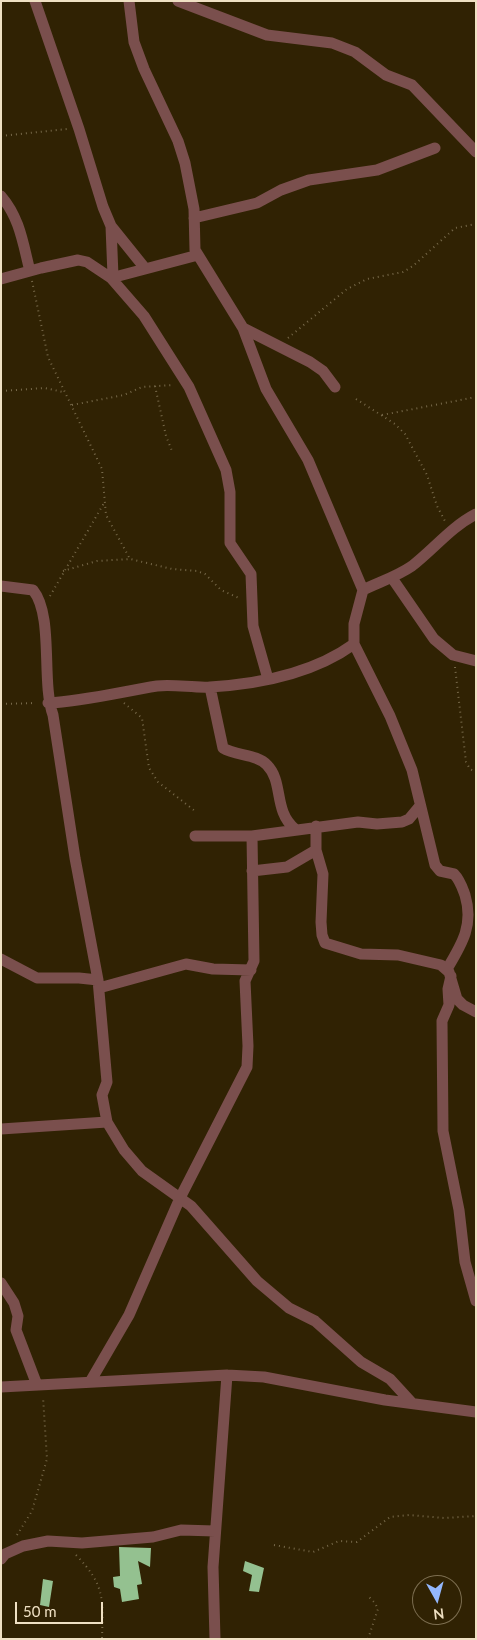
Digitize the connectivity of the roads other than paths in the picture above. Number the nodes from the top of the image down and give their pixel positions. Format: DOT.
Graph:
graph roads {
  1 [pos="35,1"];
  2 [pos="129,1"];
  3 [pos="178,1"];
  4 [pos="435,148"];
  5 [pos="476,152"];
  6 [pos="1,196"];
  7 [pos="194,218"];
  8 [pos="111,226"];
  9 [pos="198,255"];
  10 [pos="144,268"];
  11 [pos="30,271"];
  12 [pos="112,277"];
  13 [pos="1,280"];
  14 [pos="243,328"];
  15 [pos="335,387"];
  16 [pos="476,514"];
  17 [pos="392,578"];
  18 [pos="1,586"];
  19 [pos="362,590"];
  20 [pos="354,644"];
  21 [pos="476,661"];
  22 [pos="268,679"];
  23 [pos="210,687"];
  24 [pos="48,703"];
  25 [pos="419,807"];
  26 [pos="316,826"];
  27 [pos="295,829"];
  28 [pos="195,836"];
  29 [pos="252,836"];
  30 [pos="316,850"];
  31 [pos="252,871"];
  32 [pos="1,959"];
  33 [pos="251,970"];
  34 [pos="449,973"];
  35 [pos="98,984"];
  36 [pos="476,1012"];
  37 [pos="107,1122"];
  38 [pos="1,1130"];
  39 [pos="180,1198"];
  40 [pos="1,1282"];
  41 [pos="476,1301"];
  42 [pos="227,1375"];
  43 [pos="90,1382"];
  44 [pos="40,1385"];
  45 [pos="1,1387"];
  46 [pos="412,1403"];
  47 [pos="476,1412"];
  48 [pos="215,1531"];
  49 [pos="3,1556"];
  50 [pos="215,1639"];
  1 -- 8 [label="street"];
  2 -- 7 [label="street"];
  3 -- 5 [label="street"];
  4 -- 7 [label="street"];
  6 -- 11 [label="street"];
  7 -- 9 [label="street"];
  8 -- 10 [label="street"];
  8 -- 12 [label="street"];
  9 -- 10 [label="street"];
  9 -- 14 [label="street"];
  10 -- 12 [label="street"];
  11 -- 12 [label="street"];
  11 -- 13 [label="street"];
  12 -- 22 [label="street"];
  14 -- 15 [label="street"];
  14 -- 19 [label="street"];
  16 -- 17 [label="street"];
  17 -- 19 [label="street"];
  17 -- 21 [label="street"];
  18 -- 24 [label="street"];
  19 -- 20 [label="street"];
  20 -- 22 [label="street"];
  20 -- 25 [label="street"];
  22 -- 23 [label="street"];
  23 -- 24 [label="street"];
  23 -- 27 [label="street"];
  24 -- 35 [label="street"];
  25 -- 26 [label="street"];
  25 -- 34 [label="street"];
  26 -- 27 [label="street"];
  26 -- 30 [label="street"];
  27 -- 29 [label="street"];
  28 -- 29 [label="street"];
  29 -- 31 [label="street"];
  30 -- 31 [label="street"];
  30 -- 34 [label="street"];
  31 -- 33 [label="street"];
  32 -- 35 [label="street"];
  33 -- 35 [label="street"];
  33 -- 39 [label="street"];
  34 -- 36 [label="street"];
  34 -- 41 [label="street"];
  35 -- 37 [label="street"];
  37 -- 38 [label="street"];
  37 -- 39 [label="street"];
  39 -- 43 [label="street"];
  39 -- 46 [label="street"];
  40 -- 44 [label="street"];
  42 -- 43 [label="street"];
  42 -- 46 [label="street"];
  42 -- 48 [label="street"];
  43 -- 44 [label="street"];
  44 -- 45 [label="street"];
  46 -- 47 [label="street"];
  48 -- 49 [label="street"];
  48 -- 50 [label="street"];
}
